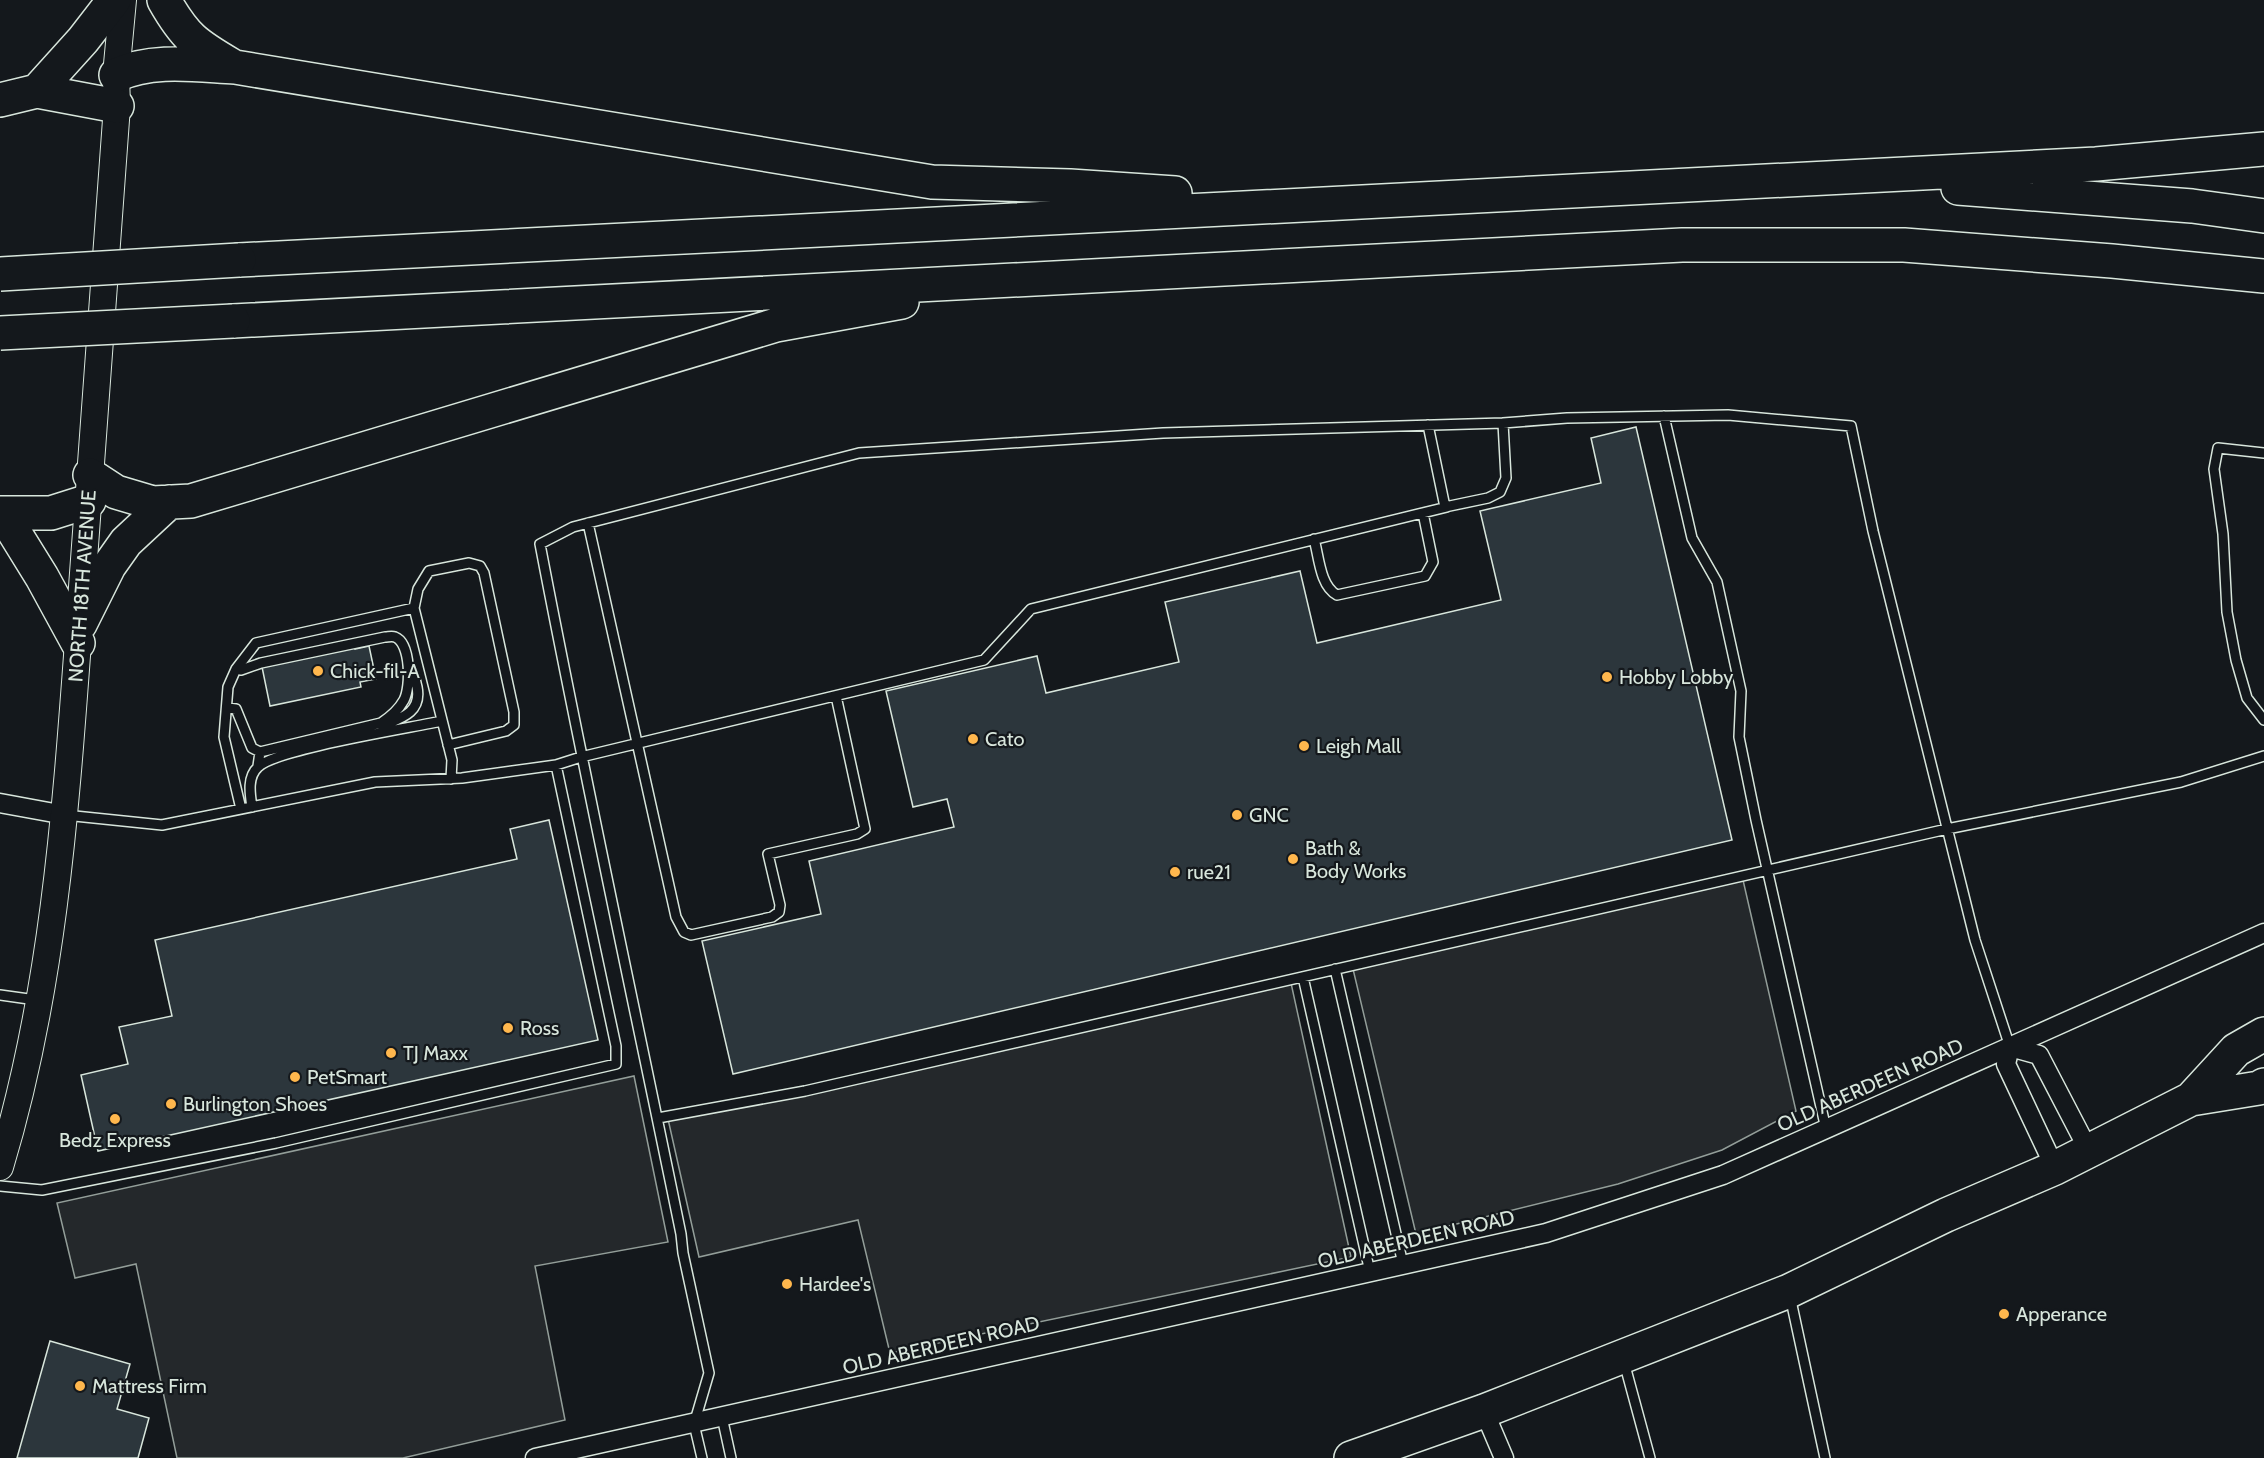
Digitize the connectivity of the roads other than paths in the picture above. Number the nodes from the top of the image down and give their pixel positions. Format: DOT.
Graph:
graph roads {
  1 [pos="114,0"];
  2 [pos="123,0"];
  3 [pos="164,0"];
  4 [pos="235,67"];
  5 [pos="37,91"];
  6 [pos="116,91"];
  7 [pos="0,100"];
  8 [pos="2264,149"];
  9 [pos="1665,186"];
  10 [pos="1326,203"];
  11 [pos="2264,216"];
  12 [pos="0,274"];
  13 [pos="2248,274"];
  14 [pos="1047,276"];
  15 [pos="2264,284"];
  16 [pos="0,333"];
  17 [pos="1664,416"];
  18 [pos="1503,423"];
  19 [pos="1428,425"];
  20 [pos="2264,453"];
  21 [pos="90,488"];
  22 [pos="169,502"];
  23 [pos="1448,507"];
  24 [pos="1423,513"];
  25 [pos="1,514"];
  26 [pos="588,523"];
  27 [pos="1314,540"];
  28 [pos="414,608"];
  29 [pos="79,634"];
  30 [pos="236,669"];
  31 [pos="836,696"];
  32 [pos="228,708"];
  33 [pos="2264,720"];
  34 [pos="442,721"];
  35 [pos="637,744"];
  36 [pos="448,745"];
  37 [pos="260,752"];
  38 [pos="2264,756"];
  39 [pos="581,757"];
  40 [pos="556,765"];
  41 [pos="258,766"];
  42 [pos="451,779"];
  43 [pos="0,803"];
  44 [pos="252,807"];
  45 [pos="241,809"];
  46 [pos="65,815"];
  47 [pos="1947,829"];
  48 [pos="1766,871"];
  49 [pos="2264,933"];
  50 [pos="1335,969"];
  51 [pos="1303,977"];
  52 [pos="0,995"];
  53 [pos="40,1001"];
  54 [pos="2264,1034"];
  55 [pos="2010,1047"];
  56 [pos="2264,1085"];
  57 [pos="2191,1099"];
  58 [pos="658,1118"];
  59 [pos="1826,1129"];
  60 [pos="2089,1151"];
  61 [pos="0,1167"];
  62 [pos="2055,1168"];
  63 [pos="0,1186"];
  64 [pos="1403,1264"];
  65 [pos="1370,1272"];
  66 [pos="1789,1291"];
  67 [pos="1623,1357"];
  68 [pos="1484,1411"];
  69 [pos="722,1417"];
  70 [pos="694,1424"];
  71 [pos="535,1458"];
  72 [pos="702,1458"];
  73 [pos="731,1458"];
  74 [pos="1351,1458"];
  75 [pos="1504,1458"];
  76 [pos="1650,1458"];
  77 [pos="1825,1458"];
  1 -- 5 [label="highway"];
  2 -- 6 [label="street, NORTH 18TH AVENUE"];
  3 -- 4 [label="highway"];
  4 -- 6 [label="highway"];
  4 -- 10 [label="highway"];
  5 -- 6 [label="highway"];
  5 -- 7 [label="highway"];
  6 -- 21 [label="street, NORTH 18TH AVENUE"];
  8 -- 9 [label="highway"];
  9 -- 10 [label="highway"];
  9 -- 11 [label="highway"];
  10 -- 12 [label="highway, bridge"];
  13 -- 14 [label="highway"];
  13 -- 15 [label="highway"];
  14 -- 16 [label="highway, bridge"];
  14 -- 22 [label="highway"];
  17 -- 18 [label="lane"];
  17 -- 47 [label="lane"];
  17 -- 48 [label="lane"];
  18 -- 19 [label="lane"];
  18 -- 23 [label="lane"];
  19 -- 23 [label="lane"];
  19 -- 26 [label="lane"];
  20 -- 33 [label="lane"];
  21 -- 22 [label="highway"];
  21 -- 25 [label="highway"];
  21 -- 29 [label="street, NORTH 18TH AVENUE"];
  22 -- 29 [label="highway"];
  23 -- 24 [label="lane"];
  24 -- 27 [label="lane"];
  24 -- 27 [label="lane"];
  25 -- 29 [label="highway"];
  26 -- 35 [label="lane"];
  26 -- 39 [label="lane"];
  27 -- 31 [label="lane"];
  28 -- 30 [label="lane"];
  28 -- 34 [label="lane"];
  28 -- 36 [label="lane"];
  29 -- 46 [label="street, NORTH 18TH AVENUE"];
  30 -- 32 [label="lane"];
  30 -- 37 [label="lane"];
  31 -- 35 [label="lane"];
  31 -- 35 [label="lane"];
  32 -- 37 [label="lane"];
  32 -- 45 [label="lane"];
  34 -- 36 [label="lane"];
  34 -- 41 [label="lane"];
  35 -- 39 [label="lane"];
  36 -- 42 [label="lane"];
  37 -- 41 [label="lane"];
  38 -- 47 [label="lane"];
  39 -- 40 [label="lane"];
  39 -- 58 [label="lane"];
  40 -- 42 [label="lane"];
  40 -- 63 [label="lane"];
  41 -- 44 [label="lane"];
  42 -- 44 [label="lane"];
  43 -- 46 [label="street"];
  44 -- 45 [label="lane"];
  45 -- 46 [label="lane"];
  46 -- 53 [label="street, NORTH 18TH AVENUE"];
  47 -- 48 [label="lane"];
  47 -- 55 [label="lane"];
  48 -- 50 [label="lane"];
  48 -- 59 [label="lane"];
  49 -- 55 [label="street, OLD ABERDEEN ROAD"];
  50 -- 51 [label="lane"];
  50 -- 64 [label="lane"];
  51 -- 58 [label="lane"];
  51 -- 65 [label="lane"];
  52 -- 53 [label="lane"];
  53 -- 61 [label="street, NORTH 18TH AVENUE"];
  54 -- 57 [label="highway"];
  55 -- 59 [label="street, OLD ABERDEEN ROAD"];
  55 -- 60 [label="street"];
  55 -- 62 [label="street"];
  56 -- 57 [label="highway"];
  57 -- 60 [label="highway"];
  58 -- 70 [label="lane"];
  59 -- 64 [label="street, OLD ABERDEEN ROAD"];
  60 -- 62 [label="highway"];
  62 -- 66 [label="highway"];
  64 -- 65 [label="street, OLD ABERDEEN ROAD"];
  65 -- 69 [label="street, OLD ABERDEEN ROAD"];
  66 -- 67 [label="highway"];
  66 -- 77 [label="lane"];
  67 -- 68 [label="highway"];
  67 -- 76 [label="lane"];
  68 -- 74 [label="highway"];
  68 -- 75 [label="street"];
  69 -- 70 [label="street, OLD ABERDEEN ROAD"];
  69 -- 73 [label="lane"];
  70 -- 71 [label="street, OLD ABERDEEN ROAD"];
  70 -- 72 [label="lane"];
}
